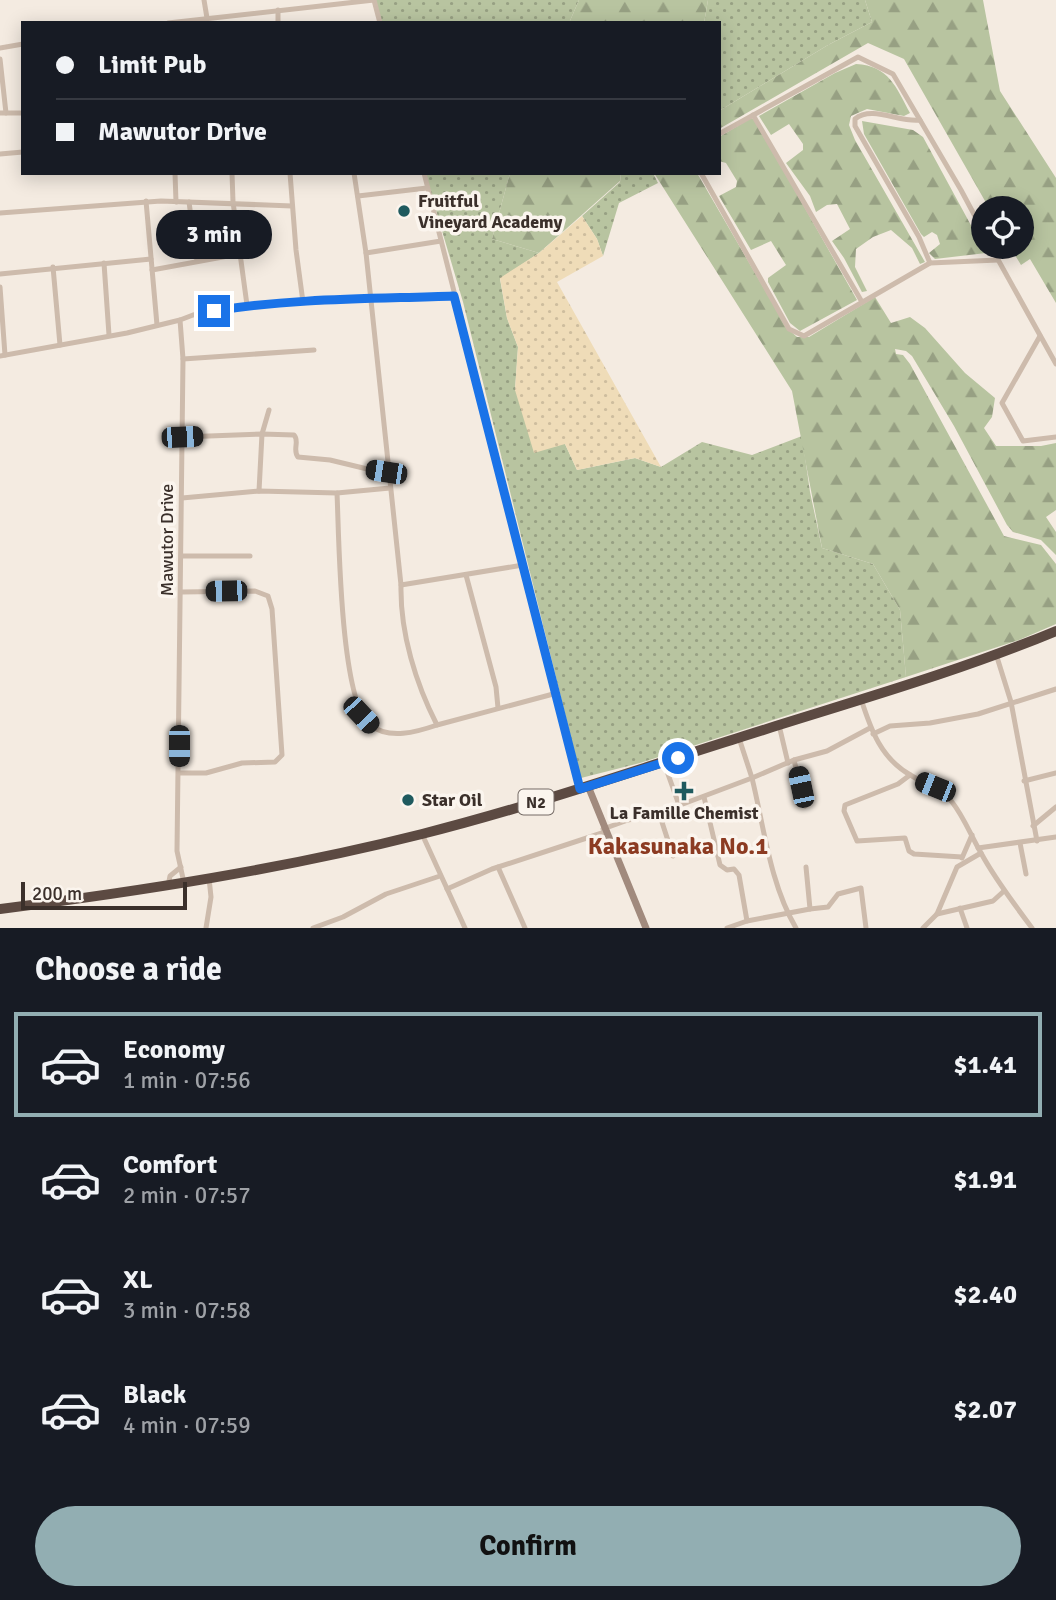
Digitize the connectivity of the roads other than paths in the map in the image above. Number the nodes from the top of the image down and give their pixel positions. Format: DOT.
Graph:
graph roads {
  1 [pos="204,0"];
  2 [pos="267,0"];
  3 [pos="374,0"];
  4 [pos="268,10"];
  5 [pos="278,10"];
  6 [pos="207,18"];
  7 [pos="185,21"];
  8 [pos="278,21"];
  9 [pos="379,21"];
  10 [pos="21,44"];
  11 [pos="0,48"];
  12 [pos="0,59"];
  13 [pos="3,113"];
  14 [pos="21,113"];
  15 [pos="753,115"];
  16 [pos="920,120"];
  17 [pos="721,133"];
  18 [pos="21,152"];
  19 [pos="0,154"];
  20 [pos="175,175"];
  21 [pos="232,175"];
  22 [pos="290,175"];
  23 [pos="354,175"];
  24 [pos="424,175"];
  25 [pos="702,175"];
  26 [pos="427,188"];
  27 [pos="358,196"];
  28 [pos="146,201"];
  29 [pos="176,202"];
  30 [pos="189,202"];
  31 [pos="233,202"];
  32 [pos="292,206"];
  33 [pos="971,210"];
  34 [pos="0,213"];
  35 [pos="441,241"];
  36 [pos="366,253"];
  37 [pos="239,254"];
  38 [pos="151,259"];
  39 [pos="998,260"];
  40 [pos="197,261"];
  41 [pos="104,263"];
  42 [pos="930,263"];
  43 [pos="53,267"];
  44 [pos="152,270"];
  45 [pos="0,274"];
  46 [pos="0,286"];
  47 [pos="454,296"];
  48 [pos="371,299"];
  49 [pos="303,302"];
  50 [pos="862,302"];
  51 [pos="247,305"];
  52 [pos="180,320"];
  53 [pos="157,326"];
  54 [pos="108,335"];
  55 [pos="1040,336"];
  56 [pos="60,345"];
  57 [pos="314,350"];
  58 [pos="3,355"];
  59 [pos="183,359"];
  60 [pos="1056,363"];
  61 [pos="269,410"];
  62 [pos="262,434"];
  63 [pos="182,437"];
  64 [pos="1056,437"];
  65 [pos="388,474"];
  66 [pos="390,488"];
  67 [pos="259,491"];
  68 [pos="337,493"];
  69 [pos="182,498"];
  70 [pos="182,556"];
  71 [pos="250,556"];
  72 [pos="523,565"];
  73 [pos="466,575"];
  74 [pos="401,585"];
  75 [pos="182,592"];
  76 [pos="1056,631"];
  77 [pos="996,654"];
  78 [pos="1056,689"];
  79 [pos="556,693"];
  80 [pos="861,699"];
  81 [pos="1011,702"];
  82 [pos="498,708"];
  83 [pos="438,725"];
  84 [pos="779,726"];
  85 [pos="871,731"];
  86 [pos="739,738"];
  87 [pos="664,762"];
  88 [pos="791,762"];
  89 [pos="179,773"];
  90 [pos="1056,773"];
  91 [pos="909,775"];
  92 [pos="752,778"];
  93 [pos="1024,781"];
  94 [pos="584,788"];
  95 [pos="704,797"];
  96 [pos="679,806"];
  97 [pos="805,806"];
  98 [pos="1056,807"];
  99 [pos="659,813"];
  100 [pos="1033,826"];
  101 [pos="604,830"];
  102 [pos="422,834"];
  103 [pos="972,835"];
  104 [pos="1056,837"];
  105 [pos="1037,841"];
  106 [pos="1020,843"];
  107 [pos="979,850"];
  108 [pos="673,856"];
  109 [pos="962,857"];
  110 [pos="181,867"];
  111 [pos="498,867"];
  112 [pos="806,867"];
  113 [pos="957,867"];
  114 [pos="1026,874"];
  115 [pos="440,876"];
  116 [pos="209,878"];
  117 [pos="184,883"];
  118 [pos="168,886"];
  119 [pos="447,889"];
  120 [pos="1004,891"];
  121 [pos="960,908"];
  122 [pos="0,909"];
  123 [pos="810,909"];
  124 [pos="787,913"];
  125 [pos="937,914"];
  126 [pos="747,922"];
  127 [pos="206,928"];
  128 [pos="313,928"];
  129 [pos="465,928"];
  130 [pos="525,928"];
  131 [pos="646,928"];
  132 [pos="727,928"];
  133 [pos="796,928"];
  134 [pos="866,928"];
  135 [pos="923,928"];
  136 [pos="967,928"];
  137 [pos="1032,928"];
  1 -- 6 [label="street"];
  2 -- 4 [label="street"];
  3 -- 5 [label="street"];
  3 -- 9 [label="street"];
  4 -- 5 [label="street"];
  4 -- 6 [label="street"];
  5 -- 8 [label="street"];
  6 -- 7 [label="street"];
  10 -- 11 [label="street"];
  12 -- 13 [label="street"];
  13 -- 14 [label="street"];
  15 -- 16 [label="street"];
  15 -- 17 [label="street"];
  15 -- 50 [label="street"];
  16 -- 33 [label="street"];
  16 -- 42 [label="street"];
  18 -- 19 [label="street"];
  20 -- 29 [label="street"];
  21 -- 31 [label="street"];
  22 -- 32 [label="street"];
  23 -- 27 [label="street"];
  24 -- 26 [label="street"];
  25 -- 50 [label="street"];
  26 -- 27 [label="street"];
  26 -- 35 [label="street"];
  27 -- 36 [label="street"];
  28 -- 29 [label="street"];
  28 -- 34 [label="street"];
  28 -- 38 [label="street"];
  29 -- 30 [label="street"];
  30 -- 31 [label="street"];
  30 -- 40 [label="street"];
  31 -- 32 [label="street"];
  31 -- 37 [label="street"];
  32 -- 49 [label="street"];
  35 -- 36 [label="street"];
  35 -- 47 [label="street"];
  36 -- 48 [label="street"];
  37 -- 40 [label="street"];
  37 -- 51 [label="street"];
  38 -- 41 [label="street"];
  38 -- 44 [label="street"];
  39 -- 42 [label="street"];
  39 -- 55 [label="street"];
  40 -- 44 [label="street"];
  41 -- 43 [label="street"];
  41 -- 54 [label="street"];
  42 -- 50 [label="street"];
  43 -- 45 [label="street"];
  43 -- 56 [label="street"];
  44 -- 53 [label="street"];
  46 -- 58 [label="street"];
  47 -- 48 [label="street"];
  47 -- 72 [label="street"];
  48 -- 49 [label="street"];
  48 -- 65 [label="street"];
  49 -- 51 [label="street"];
  51 -- 52 [label="street"];
  52 -- 53 [label="street"];
  52 -- 59 [label="street, Mawutor Drive"];
  53 -- 54 [label="street"];
  54 -- 56 [label="street"];
  55 -- 60 [label="street"];
  55 -- 64 [label="street"];
  56 -- 58 [label="street"];
  57 -- 59 [label="street"];
  59 -- 63 [label="street, Mawutor Drive"];
  61 -- 62 [label="street"];
  62 -- 63 [label="street"];
  62 -- 65 [label="street"];
  62 -- 67 [label="street"];
  63 -- 69 [label="street, Mawutor Drive"];
  65 -- 66 [label="street"];
  66 -- 68 [label="street"];
  66 -- 74 [label="street"];
  67 -- 68 [label="street"];
  67 -- 69 [label="street"];
  68 -- 83 [label="street"];
  69 -- 70 [label="street, Mawutor Drive"];
  70 -- 71 [label="street"];
  70 -- 75 [label="street, Mawutor Drive"];
  72 -- 73 [label="street"];
  72 -- 79 [label="street"];
  73 -- 74 [label="street"];
  73 -- 82 [label="street"];
  74 -- 83 [label="street"];
  75 -- 89 [label="street, Mawutor Drive"];
  75 -- 89 [label="street"];
  76 -- 77 [label="highway, N2"];
  77 -- 80 [label="highway, N2"];
  77 -- 81 [label="street"];
  78 -- 81 [label="street"];
  79 -- 82 [label="street"];
  79 -- 94 [label="street"];
  80 -- 84 [label="highway, N2"];
  80 -- 85 [label="street"];
  81 -- 85 [label="street"];
  81 -- 93 [label="street"];
  82 -- 83 [label="street"];
  84 -- 86 [label="highway, N2"];
  84 -- 88 [label="street"];
  85 -- 88 [label="street"];
  85 -- 91 [label="street"];
  86 -- 87 [label="highway, N2"];
  86 -- 92 [label="street"];
  87 -- 94 [label="highway, N2"];
  87 -- 96 [label="street"];
  88 -- 92 [label="street"];
  88 -- 97 [label="street"];
  89 -- 110 [label="street, Mawutor Drive"];
  90 -- 93 [label="street"];
  91 -- 103 [label="street"];
  91 -- 109 [label="street"];
  92 -- 95 [label="street"];
  92 -- 124 [label="street"];
  93 -- 100 [label="street"];
  94 -- 101 [label="street"];
  94 -- 102 [label="highway, N2"];
  95 -- 96 [label="street"];
  95 -- 126 [label="street"];
  96 -- 99 [label="street"];
  98 -- 100 [label="street"];
  99 -- 101 [label="street"];
  99 -- 108 [label="street"];
  100 -- 105 [label="street"];
  101 -- 111 [label="street"];
  101 -- 131 [label="street"];
  102 -- 115 [label="street"];
  102 -- 116 [label="highway, N2"];
  103 -- 107 [label="street"];
  103 -- 109 [label="street"];
  104 -- 105 [label="street"];
  105 -- 106 [label="street"];
  106 -- 107 [label="street"];
  106 -- 114 [label="street"];
  107 -- 113 [label="street"];
  107 -- 120 [label="street"];
  109 -- 113 [label="street"];
  110 -- 117 [label="street, Mawutor Drive"];
  110 -- 118 [label="street"];
  111 -- 119 [label="street"];
  111 -- 130 [label="street"];
  112 -- 123 [label="street"];
  113 -- 125 [label="street"];
  115 -- 119 [label="street"];
  115 -- 128 [label="street"];
  116 -- 117 [label="highway, N2"];
  116 -- 127 [label="street"];
  117 -- 118 [label="highway, N2"];
  118 -- 122 [label="highway, N2"];
  119 -- 129 [label="street"];
  120 -- 121 [label="street"];
  120 -- 137 [label="street"];
  121 -- 125 [label="street"];
  121 -- 136 [label="street"];
  123 -- 124 [label="street"];
  123 -- 134 [label="street"];
  124 -- 126 [label="street"];
  124 -- 133 [label="street"];
  125 -- 135 [label="street"];
  126 -- 132 [label="street"];
}
